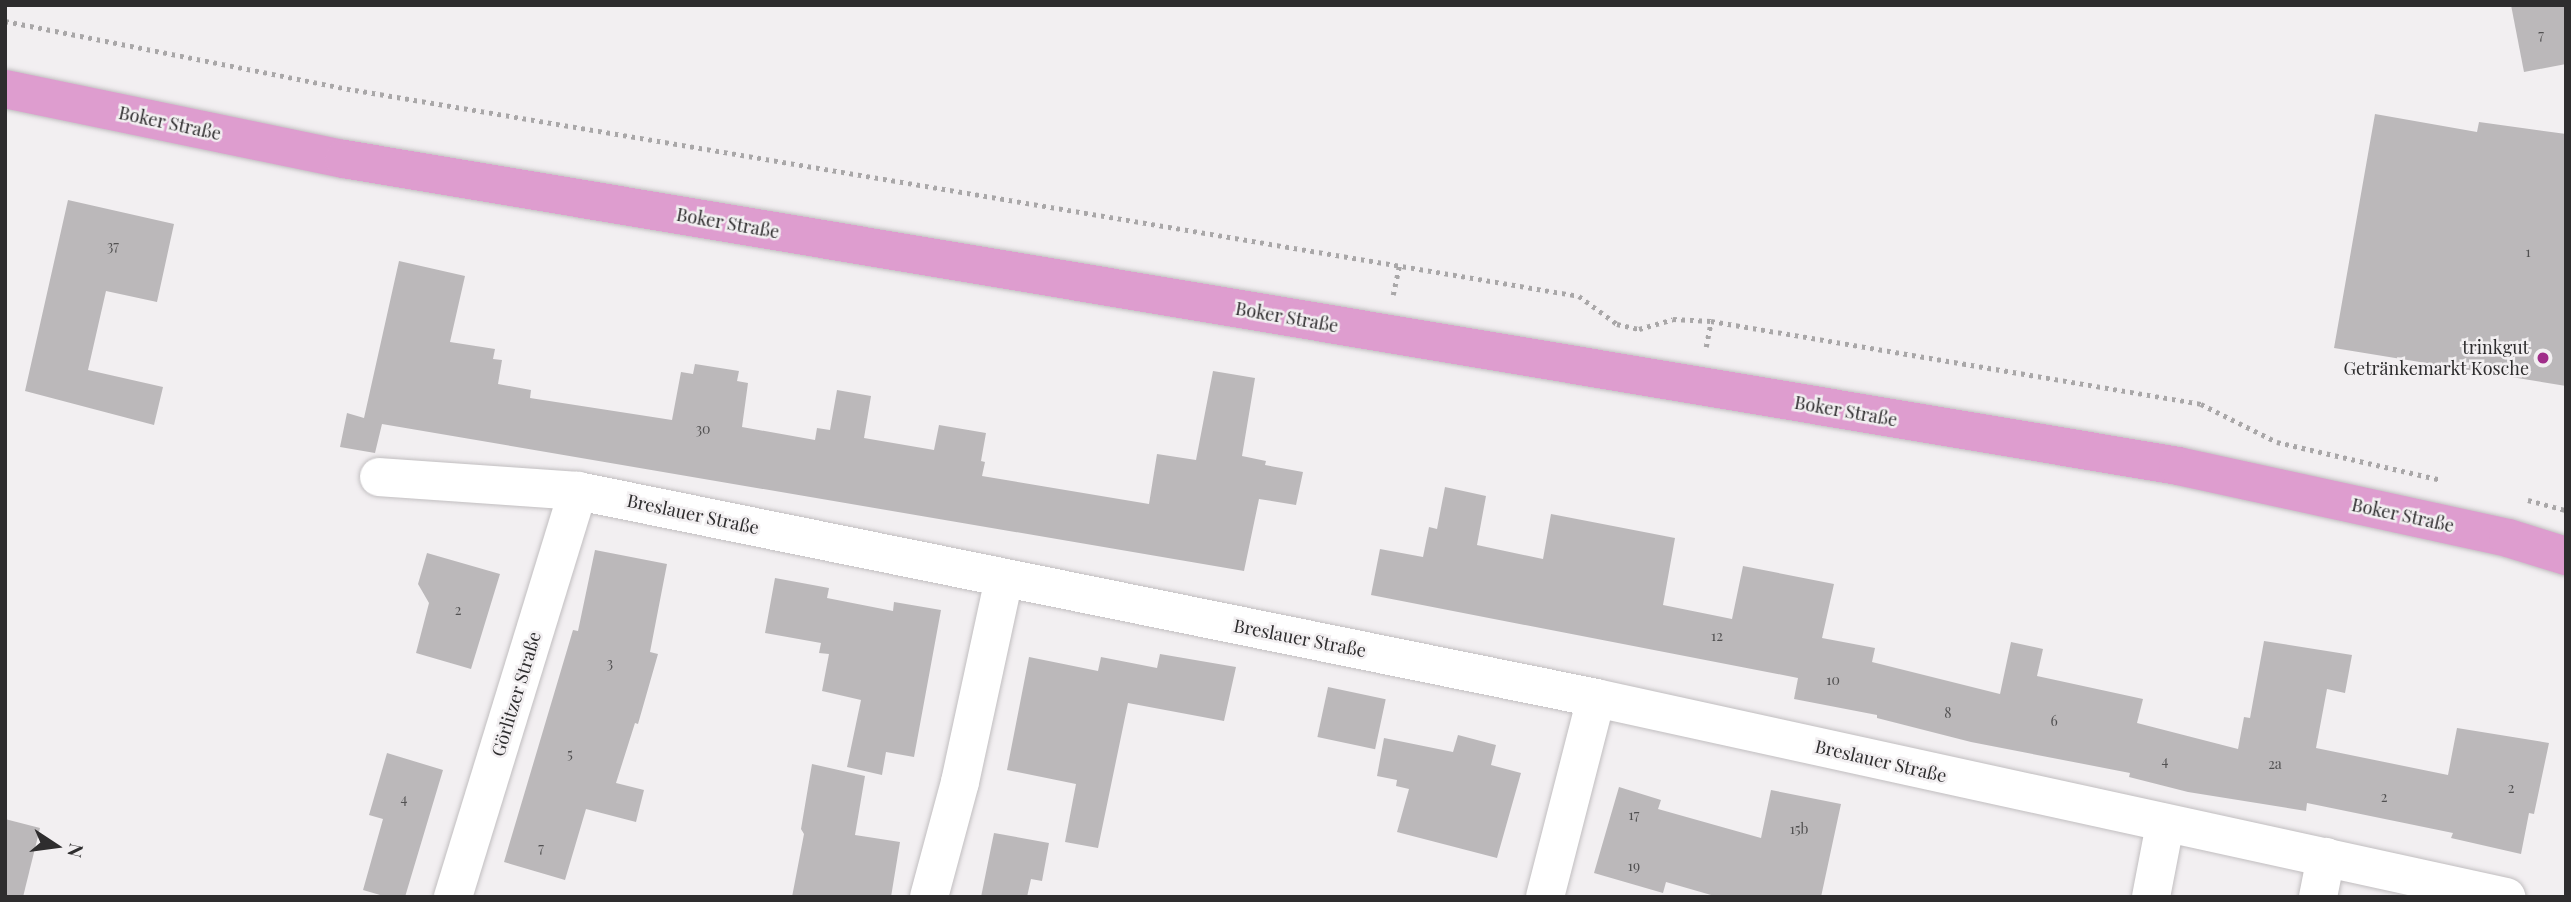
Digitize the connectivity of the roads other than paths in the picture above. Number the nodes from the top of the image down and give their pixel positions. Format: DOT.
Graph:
graph roads {
  1 [pos="5,89"];
  2 [pos="379,477"];
  3 [pos="579,491"];
  4 [pos="2566,556"];
  5 [pos="1004,578"];
  6 [pos="1596,698"];
  7 [pos="2165,824"];
  8 [pos="2326,857"];
  9 [pos="453,897"];
  10 [pos="929,897"];
  11 [pos="1545,897"];
  12 [pos="2151,897"];
  13 [pos="2318,897"];
  14 [pos="2506,897"];
  1 -- 4 [label="main road, Boker Straße"];
  2 -- 3 [label="street, Breslauer Straße"];
  3 -- 5 [label="street, Breslauer Straße"];
  3 -- 9 [label="street, Görlitzer Straße"];
  5 -- 6 [label="street, Breslauer Straße"];
  5 -- 10 [label="street"];
  6 -- 7 [label="street, Breslauer Straße"];
  6 -- 11 [label="street"];
  7 -- 8 [label="street, Breslauer Straße"];
  7 -- 12 [label="street"];
  8 -- 13 [label="street"];
  8 -- 14 [label="street, Breslauer Straße"];
}
